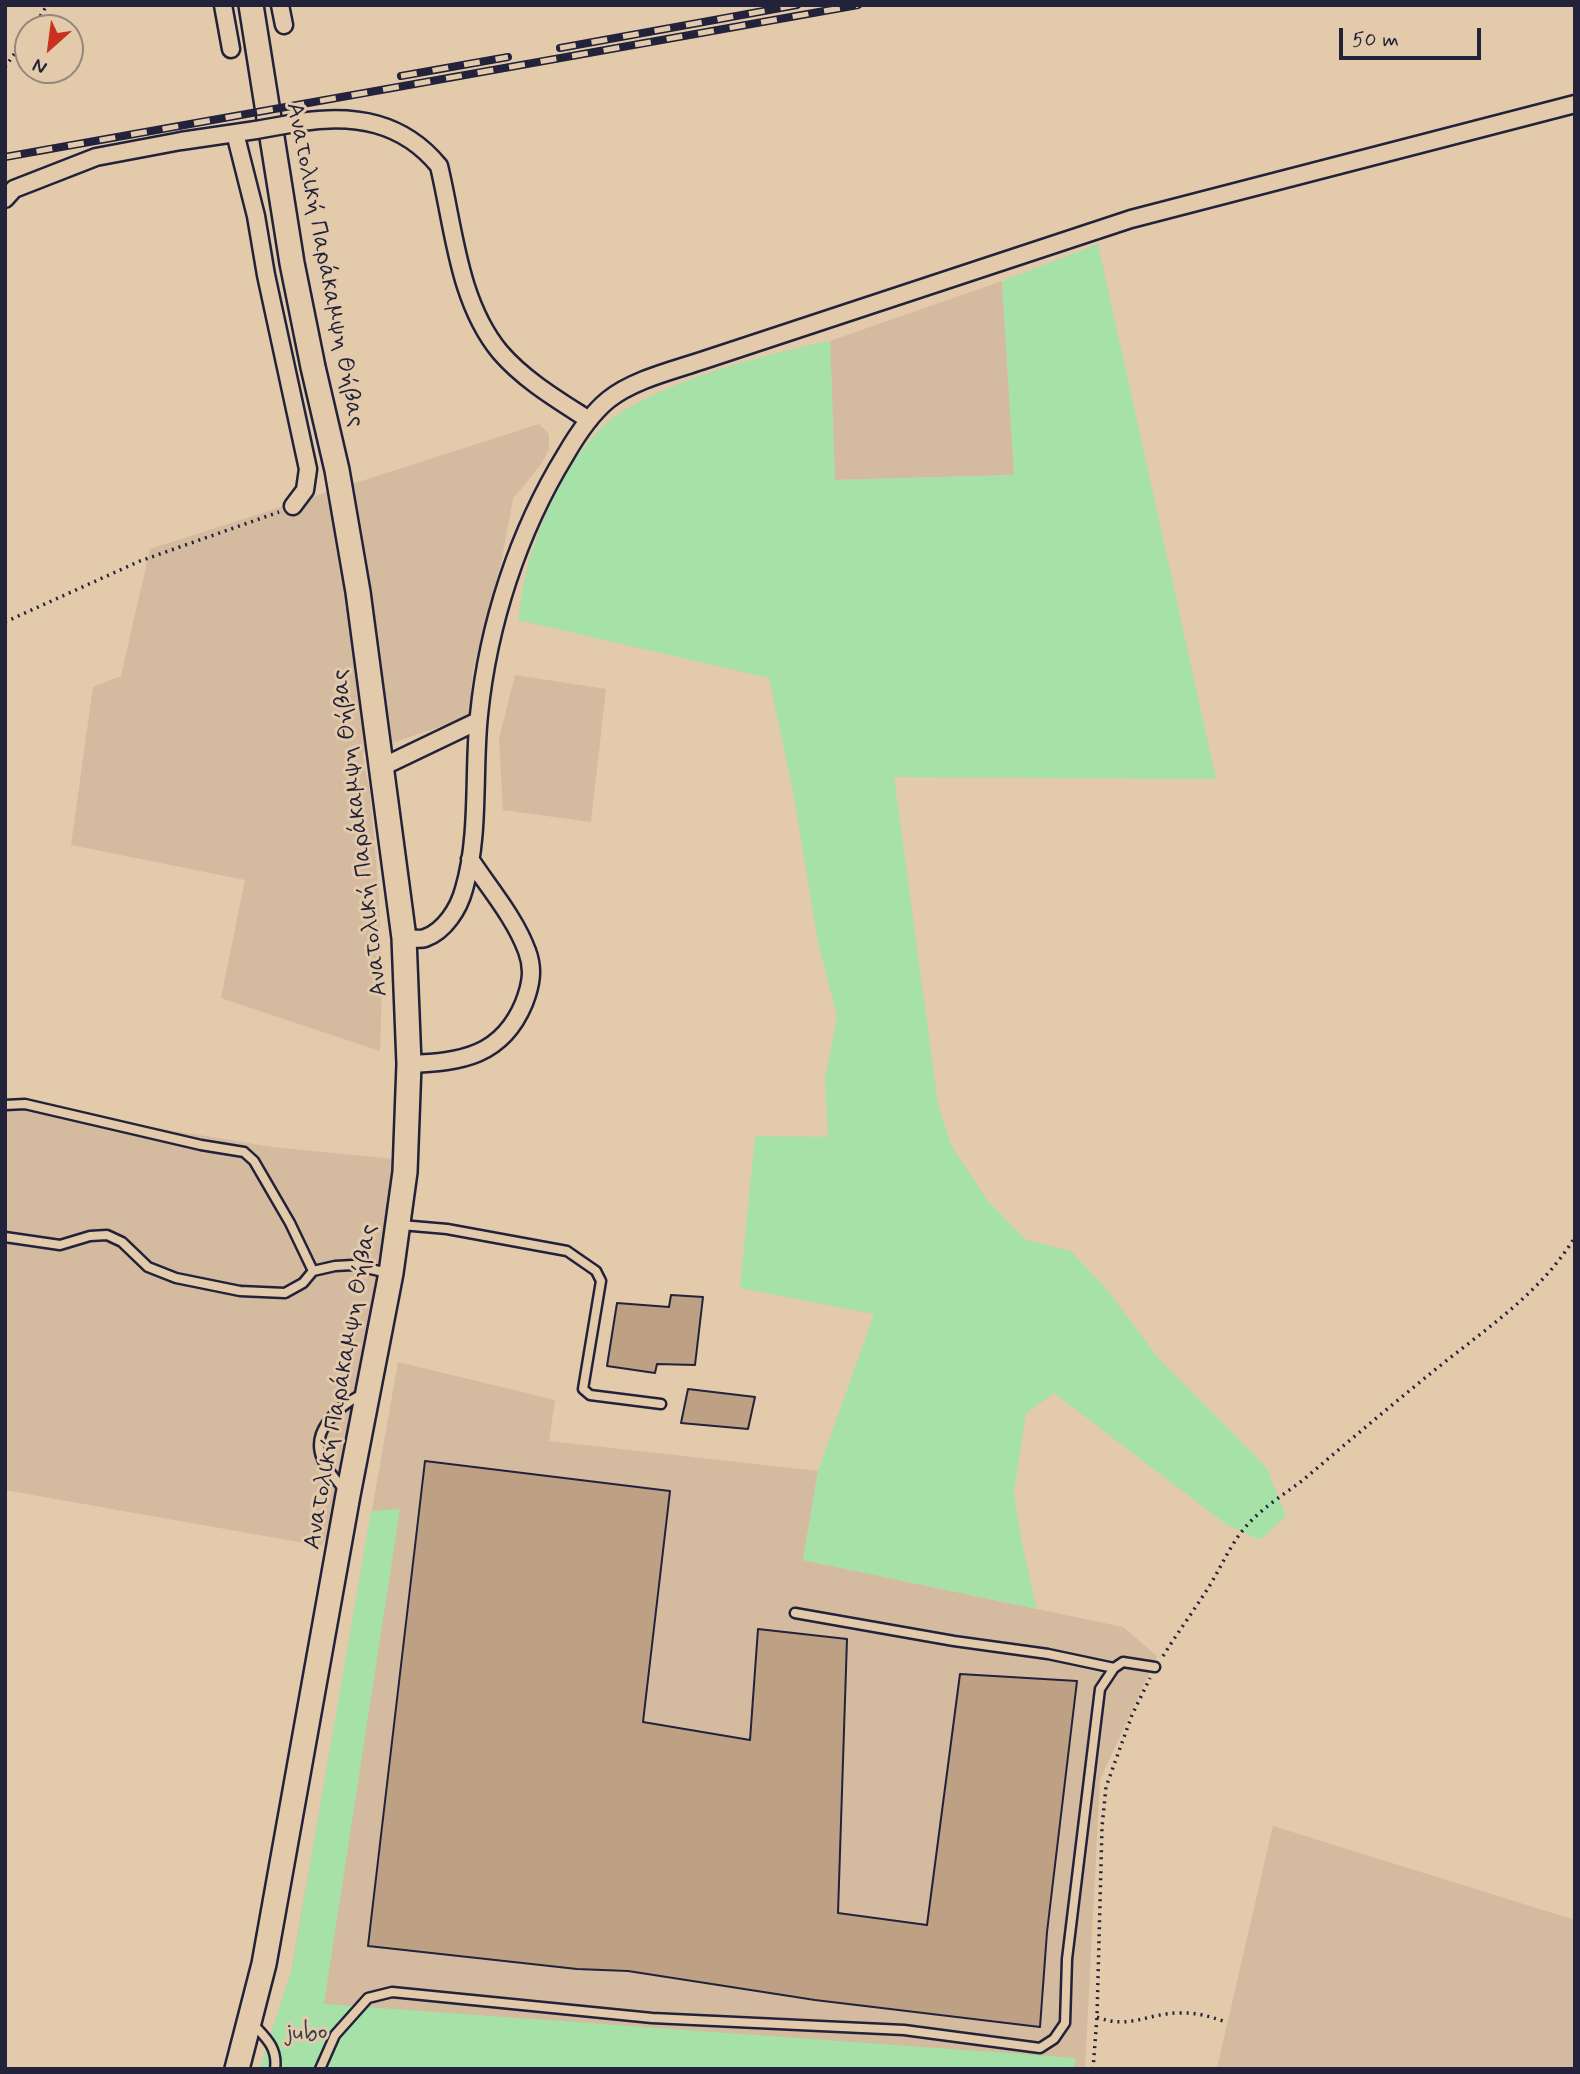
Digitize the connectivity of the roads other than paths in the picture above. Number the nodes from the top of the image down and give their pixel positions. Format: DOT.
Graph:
graph roads {
  1 [pos="223,5"];
  2 [pos="250,5"];
  3 [pos="280,5"];
  4 [pos="284,25"];
  5 [pos="231,49"];
  6 [pos="1575,104"];
  7 [pos="236,133"];
  8 [pos="5,199"];
  9 [pos="589,420"];
  10 [pos="293,506"];
  11 [pos="478,721"];
  12 [pos="382,767"];
  13 [pos="470,859"];
  14 [pos="404,938"];
  15 [pos="409,1064"];
  16 [pos="5,1105"];
  17 [pos="398,1225"];
  18 [pos="5,1237"];
  19 [pos="313,1271"];
  20 [pos="391,1273"];
  21 [pos="368,1391"];
  22 [pos="661,1405"];
  23 [pos="348,1496"];
  24 [pos="795,1614"];
  25 [pos="1155,1667"];
  26 [pos="1114,1668"];
  27 [pos="250,2020"];
  28 [pos="237,2069"];
  29 [pos="275,2069"];
  30 [pos="320,2069"];
  1 -- 5 [label="street"];
  2 -- 12 [label="main road, Ανατολική Παράκαμψη Θήβας"];
  3 -- 4 [label="street"];
  6 -- 9 [label="street"];
  7 -- 8 [label="street"];
  7 -- 9 [label="street, bridge"];
  7 -- 10 [label="street"];
  9 -- 11 [label="street"];
  11 -- 12 [label="street"];
  11 -- 13 [label="street"];
  12 -- 14 [label="main road, Ανατολική Παράκαμψη Θήβας"];
  13 -- 14 [label="street"];
  13 -- 15 [label="street"];
  14 -- 15 [label="main road, Ανατολική Παράκαμψη Θήβας"];
  15 -- 17 [label="main road, Ανατολική Παράκαμψη Θήβας"];
  16 -- 19 [label="lane"];
  17 -- 20 [label="main road, Ανατολική Παράκαμψη Θήβας"];
  17 -- 22 [label="lane"];
  18 -- 19 [label="lane"];
  19 -- 20 [label="lane"];
  20 -- 21 [label="main road, Ανατολική Παράκαμψη Θήβας"];
  21 -- 23 [label="main road, Ανατολική Παράκαμψη Θήβας"];
  21 -- 23 [label="lane"];
  23 -- 27 [label="main road, Ανατολική Παράκαμψη Θήβας"];
  24 -- 26 [label="lane"];
  25 -- 26 [label="lane"];
  26 -- 30 [label="lane"];
  27 -- 28 [label="main road, Ανατολική Παράκαμψη Θήβας"];
  27 -- 29 [label="lane"];
}
